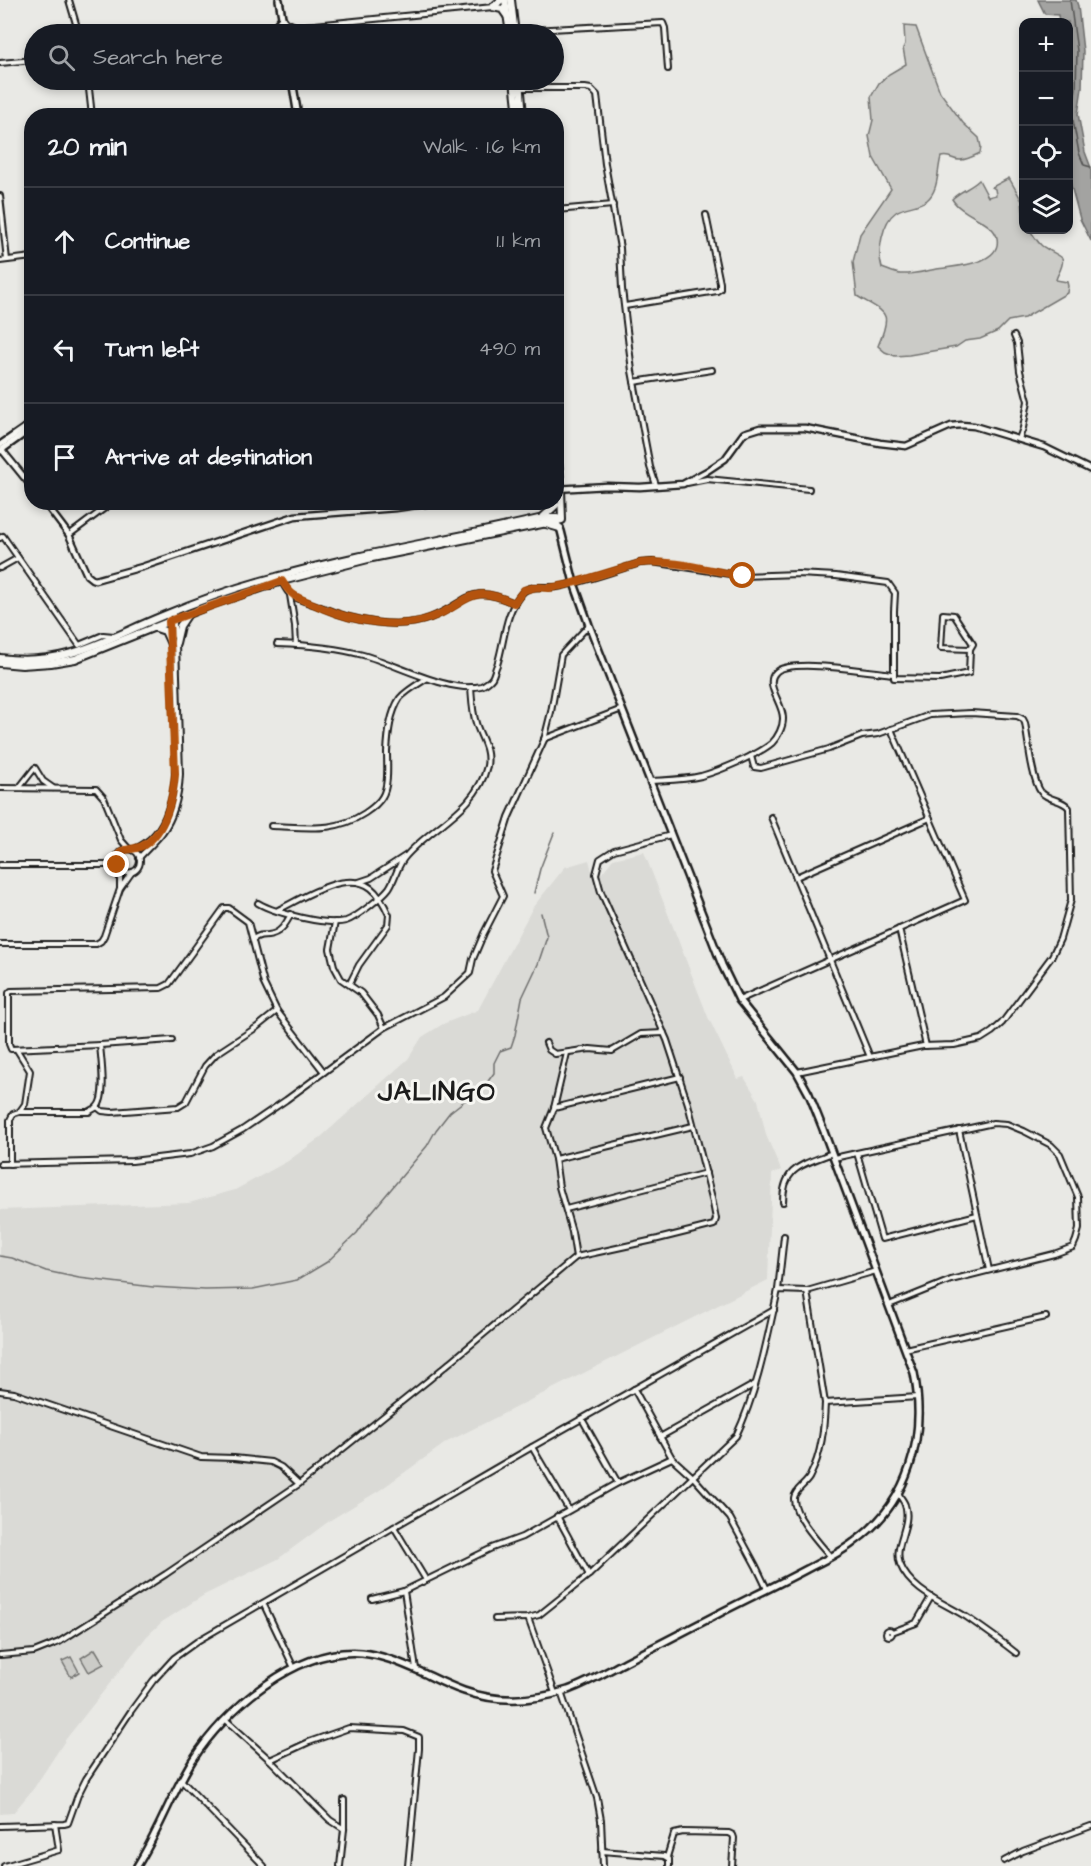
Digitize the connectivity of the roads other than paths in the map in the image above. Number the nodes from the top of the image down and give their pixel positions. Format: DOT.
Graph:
graph roads {
  1 [pos="69,0"];
  2 [pos="279,0"];
  3 [pos="501,0"];
  4 [pos="506,0"];
  5 [pos="511,0"];
  6 [pos="493,7"];
  7 [pos="509,8"];
  8 [pos="507,17"];
  9 [pos="282,18"];
  10 [pos="76,24"];
  11 [pos="277,24"];
  12 [pos="284,24"];
  13 [pos="288,24"];
  14 [pos="325,24"];
  15 [pos="509,24"];
  16 [pos="511,24"];
  17 [pos="564,30"];
  18 [pos="24,61"];
  19 [pos="0,63"];
  20 [pos="668,69"];
  21 [pos="564,88"];
  22 [pos="89,90"];
  23 [pos="294,90"];
  24 [pos="518,90"];
  25 [pos="518,90"];
  26 [pos="91,108"];
  27 [pos="297,108"];
  28 [pos="518,108"];
  29 [pos="522,108"];
  30 [pos="0,196"];
  31 [pos="613,205"];
  32 [pos="564,209"];
  33 [pos="706,215"];
  34 [pos="24,258"];
  35 [pos="7,260"];
  36 [pos="0,261"];
  37 [pos="625,306"];
  38 [pos="1014,336"];
  39 [pos="712,370"];
  40 [pos="634,382"];
  41 [pos="24,429"];
  42 [pos="24,433"];
  43 [pos="1018,439"];
  44 [pos="1,448"];
  45 [pos="1091,470"];
  46 [pos="24,477"];
  47 [pos="683,484"];
  48 [pos="656,485"];
  49 [pos="564,489"];
  50 [pos="809,489"];
  51 [pos="50,510"];
  52 [pos="102,510"];
  53 [pos="371,510"];
  54 [pos="551,510"];
  55 [pos="557,510"];
  56 [pos="560,510"];
  57 [pos="542,521"];
  58 [pos="560,523"];
  59 [pos="69,535"];
  60 [pos="0,538"];
  61 [pos="18,558"];
  62 [pos="0,568"];
  63 [pos="282,581"];
  64 [pos="574,583"];
  65 [pos="290,594"];
  66 [pos="514,603"];
  67 [pos="189,613"];
  68 [pos="171,616"];
  69 [pos="589,625"];
  70 [pos="152,627"];
  71 [pos="118,636"];
  72 [pos="173,644"];
  73 [pos="277,644"];
  74 [pos="296,645"];
  75 [pos="970,649"];
  76 [pos="0,658"];
  77 [pos="0,663"];
  78 [pos="894,674"];
  79 [pos="426,678"];
  80 [pos="471,687"];
  81 [pos="622,709"];
  82 [pos="891,729"];
  83 [pos="544,740"];
  84 [pos="751,756"];
  85 [pos="651,781"];
  86 [pos="0,788"];
  87 [pos="19,788"];
  88 [pos="54,788"];
  89 [pos="771,816"];
  90 [pos="930,818"];
  91 [pos="271,826"];
  92 [pos="671,836"];
  93 [pos="121,840"];
  94 [pos="131,850"];
  95 [pos="119,854"];
  96 [pos="406,856"];
  97 [pos="139,858"];
  98 [pos="0,865"];
  99 [pos="117,865"];
  100 [pos="120,870"];
  101 [pos="132,872"];
  102 [pos="796,877"];
  103 [pos="359,882"];
  104 [pos="120,889"];
  105 [pos="379,897"];
  106 [pos="258,903"];
  107 [pos="277,910"];
  108 [pos="291,914"];
  109 [pos="335,922"];
  110 [pos="899,929"];
  111 [pos="253,939"];
  112 [pos="0,944"];
  113 [pos="830,960"];
  114 [pos="350,983"];
  115 [pos="739,1000"];
  116 [pos="277,1011"];
  117 [pos="384,1028"];
  118 [pos="664,1033"];
  119 [pos="172,1040"];
  120 [pos="546,1043"];
  121 [pos="100,1045"];
  122 [pos="926,1046"];
  123 [pos="17,1050"];
  124 [pos="567,1053"];
  125 [pos="870,1057"];
  126 [pos="324,1072"];
  127 [pos="796,1072"];
  128 [pos="680,1077"];
  129 [pos="97,1107"];
  130 [pos="554,1108"];
  131 [pos="19,1112"];
  132 [pos="693,1126"];
  133 [pos="959,1130"];
  134 [pos="857,1153"];
  135 [pos="833,1155"];
  136 [pos="555,1159"];
  137 [pos="0,1164"];
  138 [pos="10,1164"];
  139 [pos="706,1173"];
  140 [pos="783,1202"];
  141 [pos="566,1209"];
  142 [pos="977,1215"];
  143 [pos="784,1236"];
  144 [pos="576,1257"];
  145 [pos="989,1270"];
  146 [pos="876,1271"];
  147 [pos="778,1290"];
  148 [pos="807,1290"];
  149 [pos="889,1305"];
  150 [pos="774,1310"];
  151 [pos="1047,1317"];
  152 [pos="905,1349"];
  153 [pos="755,1384"];
  154 [pos="634,1389"];
  155 [pos="0,1391"];
  156 [pos="918,1397"];
  157 [pos="825,1403"];
  158 [pos="582,1419"];
  159 [pos="660,1437"];
  160 [pos="532,1447"];
  161 [pos="672,1458"];
  162 [pos="693,1477"];
  163 [pos="618,1483"];
  164 [pos="299,1484"];
  165 [pos="898,1493"];
  166 [pos="569,1510"];
  167 [pos="557,1516"];
  168 [pos="394,1527"];
  169 [pos="831,1557"];
  170 [pos="589,1575"];
  171 [pos="426,1580"];
  172 [pos="767,1590"];
  173 [pos="404,1591"];
  174 [pos="931,1597"];
  175 [pos="372,1599"];
  176 [pos="263,1603"];
  177 [pos="528,1618"];
  178 [pos="495,1619"];
  179 [pos="892,1632"];
  180 [pos="1016,1653"];
  181 [pos="0,1655"];
  182 [pos="294,1668"];
  183 [pos="417,1670"];
  184 [pos="559,1693"];
  185 [pos="226,1719"];
  186 [pos="270,1760"];
  187 [pos="181,1780"];
  188 [pos="344,1800"];
  189 [pos="54,1824"];
  190 [pos="0,1826"];
  191 [pos="1091,1826"];
  192 [pos="344,1829"];
  193 [pos="602,1851"];
  194 [pos="667,1857"];
  195 [pos="1004,1861"];
  196 [pos="18,1864"];
  197 [pos="4,1866"];
  198 [pos="137,1866"];
  199 [pos="264,1866"];
  200 [pos="340,1866"];
  201 [pos="408,1866"];
  202 [pos="603,1866"];
  203 [pos="669,1866"];
  204 [pos="732,1866"];
  1 -- 10 [label="street"];
  2 -- 9 [label="main road"];
  3 -- 6 [label="main road"];
  4 -- 7 [label="main road"];
  5 -- 7 [label="main road"];
  6 -- 7 [label="street"];
  6 -- 8 [label="main road"];
  6 -- 14 [label="street"];
  7 -- 8 [label="main road"];
  7 -- 16 [label="main road"];
  8 -- 15 [label="main road"];
  9 -- 11 [label="main road"];
  9 -- 12 [label="main road"];
  9 -- 13 [label="main road"];
  17 -- 20 [label="street"];
  18 -- 19 [label="street"];
  21 -- 31 [label="street"];
  22 -- 26 [label="street"];
  23 -- 27 [label="main road"];
  24 -- 28 [label="main road"];
  25 -- 29 [label="main road"];
  30 -- 35 [label="street"];
  31 -- 32 [label="street"];
  31 -- 37 [label="street"];
  33 -- 37 [label="street"];
  34 -- 35 [label="street"];
  35 -- 36 [label="street"];
  37 -- 40 [label="street"];
  38 -- 43 [label="street"];
  39 -- 40 [label="street"];
  40 -- 48 [label="street"];
  41 -- 44 [label="main road"];
  42 -- 44 [label="main road"];
  43 -- 45 [label="street"];
  43 -- 47 [label="street"];
  44 -- 46 [label="street"];
  47 -- 48 [label="street"];
  47 -- 50 [label="street"];
  48 -- 49 [label="street"];
  51 -- 59 [label="street"];
  52 -- 59 [label="street"];
  53 -- 59 [label="street"];
  54 -- 57 [label="main road"];
  55 -- 58 [label="main road"];
  56 -- 58 [label="main road"];
  57 -- 58 [label="main road"];
  57 -- 63 [label="main road"];
  57 -- 68 [label="main road"];
  58 -- 64 [label="main road"];
  60 -- 61 [label="street"];
  61 -- 62 [label="street"];
  61 -- 71 [label="street"];
  63 -- 65 [label="street"];
  63 -- 67 [label="main road"];
  64 -- 66 [label="street"];
  64 -- 69 [label="main road"];
  64 -- 78 [label="street"];
  65 -- 66 [label="street"];
  65 -- 74 [label="street"];
  66 -- 80 [label="street"];
  67 -- 68 [label="main road"];
  67 -- 72 [label="main road"];
  68 -- 70 [label="main road"];
  68 -- 71 [label="main road"];
  68 -- 72 [label="street"];
  69 -- 81 [label="main road"];
  69 -- 83 [label="street"];
  70 -- 72 [label="main road"];
  70 -- 77 [label="main road"];
  71 -- 76 [label="main road"];
  72 -- 94 [label="street"];
  72 -- 97 [label="street"];
  73 -- 74 [label="street"];
  74 -- 79 [label="street"];
  75 -- 75 [label="street"];
  75 -- 78 [label="street"];
  78 -- 84 [label="street"];
  79 -- 80 [label="street"];
  79 -- 91 [label="street"];
  80 -- 96 [label="street"];
  81 -- 83 [label="street"];
  81 -- 85 [label="main road"];
  82 -- 84 [label="street"];
  82 -- 90 [label="street"];
  82 -- 122 [label="street"];
  83 -- 117 [label="street"];
  84 -- 85 [label="street"];
  85 -- 92 [label="main road"];
  86 -- 87 [label="street"];
  87 -- 88 [label="street"];
  87 -- 88 [label="street"];
  88 -- 93 [label="street"];
  89 -- 102 [label="street"];
  90 -- 102 [label="street"];
  90 -- 110 [label="street"];
  92 -- 115 [label="main road"];
  92 -- 118 [label="street"];
  93 -- 94 [label="street"];
  93 -- 95 [label="street"];
  94 -- 95 [label="street"];
  94 -- 97 [label="street"];
  95 -- 99 [label="street"];
  96 -- 103 [label="street"];
  96 -- 105 [label="street"];
  97 -- 101 [label="street"];
  98 -- 99 [label="street"];
  99 -- 100 [label="street"];
  100 -- 101 [label="street"];
  100 -- 104 [label="street"];
  101 -- 104 [label="street"];
  102 -- 113 [label="street"];
  103 -- 105 [label="street"];
  103 -- 107 [label="street"];
  104 -- 112 [label="street"];
  105 -- 109 [label="street"];
  105 -- 114 [label="street"];
  106 -- 107 [label="street"];
  107 -- 108 [label="street"];
  108 -- 109 [label="street"];
  108 -- 111 [label="street"];
  109 -- 114 [label="street"];
  110 -- 113 [label="street"];
  110 -- 122 [label="street"];
  111 -- 116 [label="street"];
  111 -- 123 [label="street"];
  113 -- 115 [label="street"];
  113 -- 125 [label="street"];
  114 -- 117 [label="street"];
  115 -- 127 [label="main road"];
  116 -- 126 [label="street"];
  116 -- 129 [label="street"];
  117 -- 126 [label="street"];
  118 -- 124 [label="street"];
  118 -- 128 [label="street"];
  119 -- 121 [label="street"];
  120 -- 124 [label="street"];
  121 -- 123 [label="street"];
  121 -- 129 [label="street"];
  122 -- 125 [label="street"];
  123 -- 131 [label="street"];
  124 -- 130 [label="street"];
  125 -- 127 [label="street"];
  126 -- 138 [label="street"];
  127 -- 135 [label="main road"];
  128 -- 130 [label="street"];
  128 -- 132 [label="street"];
  129 -- 131 [label="street"];
  130 -- 136 [label="street"];
  131 -- 138 [label="street"];
  132 -- 136 [label="street"];
  132 -- 139 [label="street"];
  133 -- 134 [label="street"];
  133 -- 142 [label="street"];
  133 -- 145 [label="street"];
  134 -- 135 [label="street"];
  134 -- 142 [label="street"];
  135 -- 140 [label="street"];
  135 -- 146 [label="main road"];
  136 -- 141 [label="street"];
  137 -- 138 [label="street"];
  139 -- 141 [label="street"];
  139 -- 144 [label="street"];
  141 -- 144 [label="street"];
  142 -- 145 [label="street"];
  143 -- 147 [label="street"];
  144 -- 164 [label="street"];
  145 -- 149 [label="street"];
  146 -- 148 [label="street"];
  146 -- 149 [label="main road"];
  147 -- 148 [label="street"];
  147 -- 150 [label="street"];
  148 -- 157 [label="street"];
  149 -- 152 [label="main road"];
  150 -- 153 [label="street"];
  150 -- 154 [label="street"];
  151 -- 152 [label="street"];
  152 -- 156 [label="main road"];
  153 -- 159 [label="street"];
  153 -- 162 [label="street"];
  154 -- 158 [label="street"];
  154 -- 159 [label="street"];
  155 -- 164 [label="street"];
  156 -- 157 [label="street"];
  156 -- 165 [label="main road"];
  157 -- 169 [label="street"];
  158 -- 160 [label="street"];
  158 -- 163 [label="street"];
  159 -- 161 [label="street"];
  160 -- 166 [label="street"];
  160 -- 168 [label="street"];
  161 -- 162 [label="street"];
  161 -- 163 [label="street"];
  162 -- 170 [label="street"];
  162 -- 172 [label="street"];
  163 -- 166 [label="street"];
  164 -- 181 [label="street"];
  165 -- 169 [label="main road"];
  165 -- 174 [label="street"];
  166 -- 167 [label="street"];
  167 -- 170 [label="street"];
  167 -- 171 [label="street"];
  168 -- 171 [label="street"];
  168 -- 176 [label="street"];
  169 -- 172 [label="main road"];
  170 -- 177 [label="street"];
  171 -- 173 [label="street"];
  172 -- 184 [label="main road"];
  173 -- 175 [label="street"];
  173 -- 183 [label="street"];
  174 -- 179 [label="street"];
  174 -- 180 [label="street"];
  176 -- 182 [label="street"];
  176 -- 189 [label="street"];
  177 -- 178 [label="street"];
  177 -- 184 [label="street"];
  182 -- 183 [label="main road"];
  182 -- 185 [label="main road"];
  183 -- 184 [label="main road"];
  184 -- 193 [label="street"];
  185 -- 186 [label="street"];
  185 -- 187 [label="main road"];
  186 -- 192 [label="street"];
  186 -- 201 [label="street"];
  187 -- 198 [label="main road"];
  187 -- 199 [label="street"];
  188 -- 192 [label="street"];
  189 -- 190 [label="street"];
  189 -- 196 [label="street"];
  191 -- 195 [label="street"];
  192 -- 200 [label="street"];
  193 -- 194 [label="street"];
  193 -- 202 [label="street"];
  194 -- 203 [label="street"];
  194 -- 204 [label="street"];
  196 -- 197 [label="street"];
}
